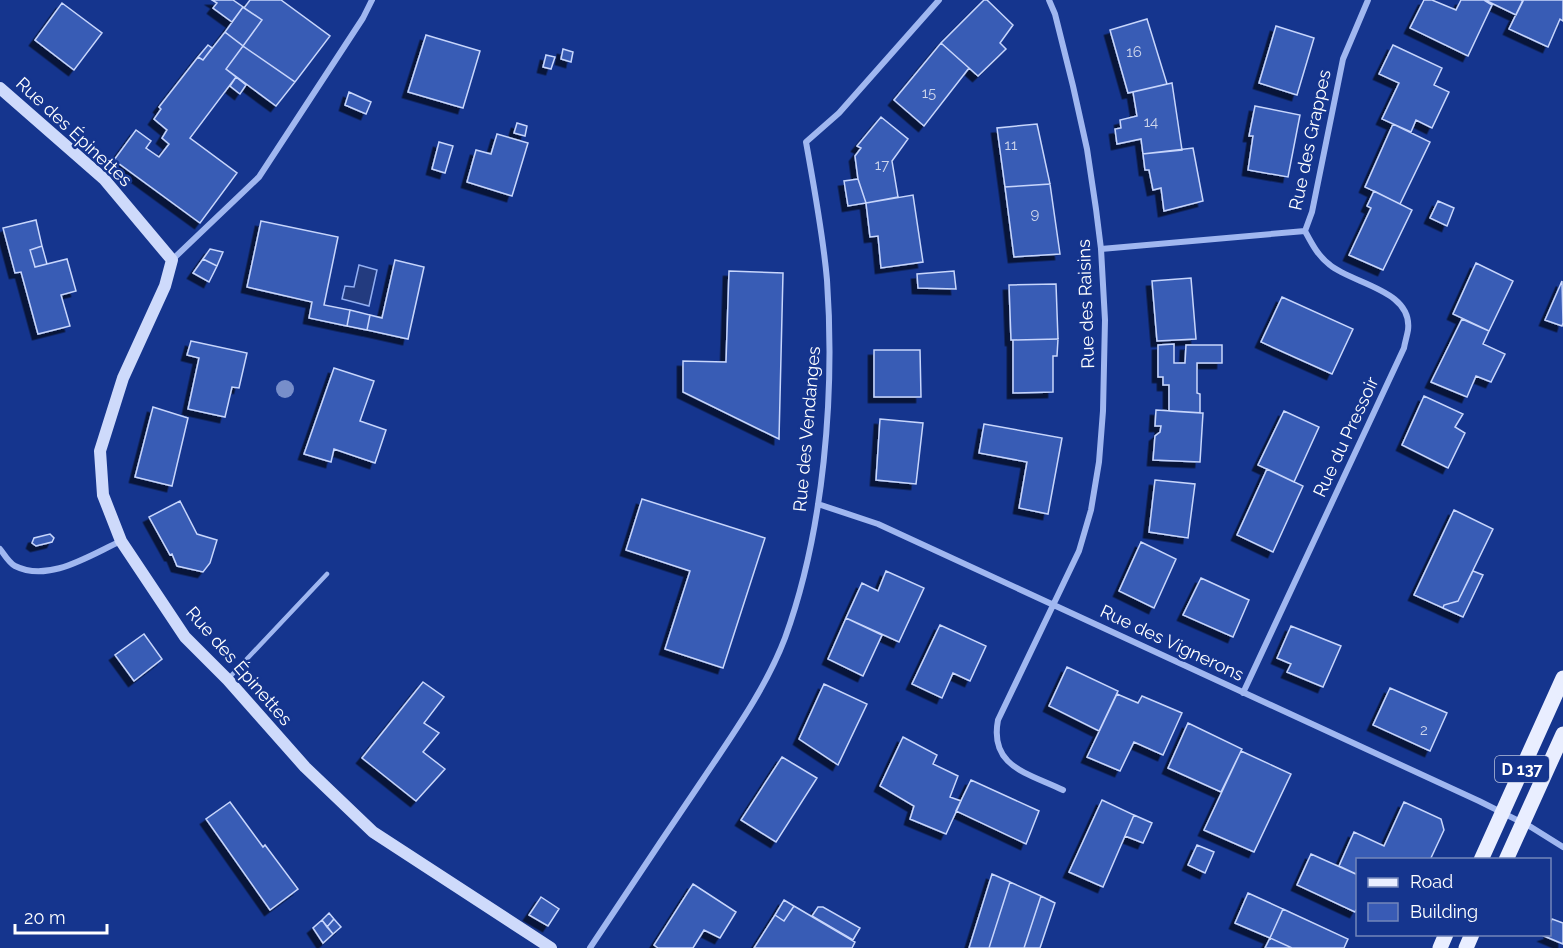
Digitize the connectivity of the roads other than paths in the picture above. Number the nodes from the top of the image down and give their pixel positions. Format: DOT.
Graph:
graph roads {
  1 [pos="372,0"];
  2 [pos="939,0"];
  3 [pos="1048,0"];
  4 [pos="1368,0"];
  5 [pos="0,88"];
  6 [pos="1305,231"];
  7 [pos="1101,249"];
  8 [pos="172,260"];
  9 [pos="818,504"];
  10 [pos="121,541"];
  11 [pos="0,549"];
  12 [pos="327,574"];
  13 [pos="1053,604"];
  14 [pos="1563,678"];
  15 [pos="228,680"];
  16 [pos="1243,693"];
  17 [pos="1563,734"];
  18 [pos="1063,790"];
  19 [pos="1512,818"];
  20 [pos="1563,847"];
  21 [pos="1482,858"];
  22 [pos="1506,858"];
  23 [pos="551,948"];
  24 [pos="590,948"];
  1 -- 8 [label="street"];
  2 -- 9 [label="street, Rue des Vendanges"];
  3 -- 7 [label="street, Rue des Raisins"];
  4 -- 6 [label="street, Rue des Grappes"];
  5 -- 8 [label="street, Rue des Épinettes"];
  6 -- 7 [label="street, Rue des Grappes"];
  6 -- 16 [label="street, Rue du Pressoir"];
  7 -- 13 [label="street, Rue des Raisins"];
  8 -- 10 [label="street, Rue des Épinettes"];
  9 -- 13 [label="street, Rue des Vignerons"];
  9 -- 24 [label="street, Rue des Vendanges"];
  10 -- 11 [label="street"];
  10 -- 15 [label="street, Rue des Épinettes"];
  12 -- 15 [label="lane"];
  13 -- 16 [label="street, Rue des Vignerons"];
  13 -- 18 [label="street, Rue des Raisins"];
  14 -- 19 [label="main road, D 137"];
  15 -- 23 [label="street, Rue des Épinettes"];
  16 -- 19 [label="street, Rue des Vignerons"];
  17 -- 19 [label="main road, D 137"];
  19 -- 20 [label="street, Rue des Vignerons"];
  19 -- 21 [label="main road, D 137"];
  19 -- 22 [label="main road, D 137"];
}
